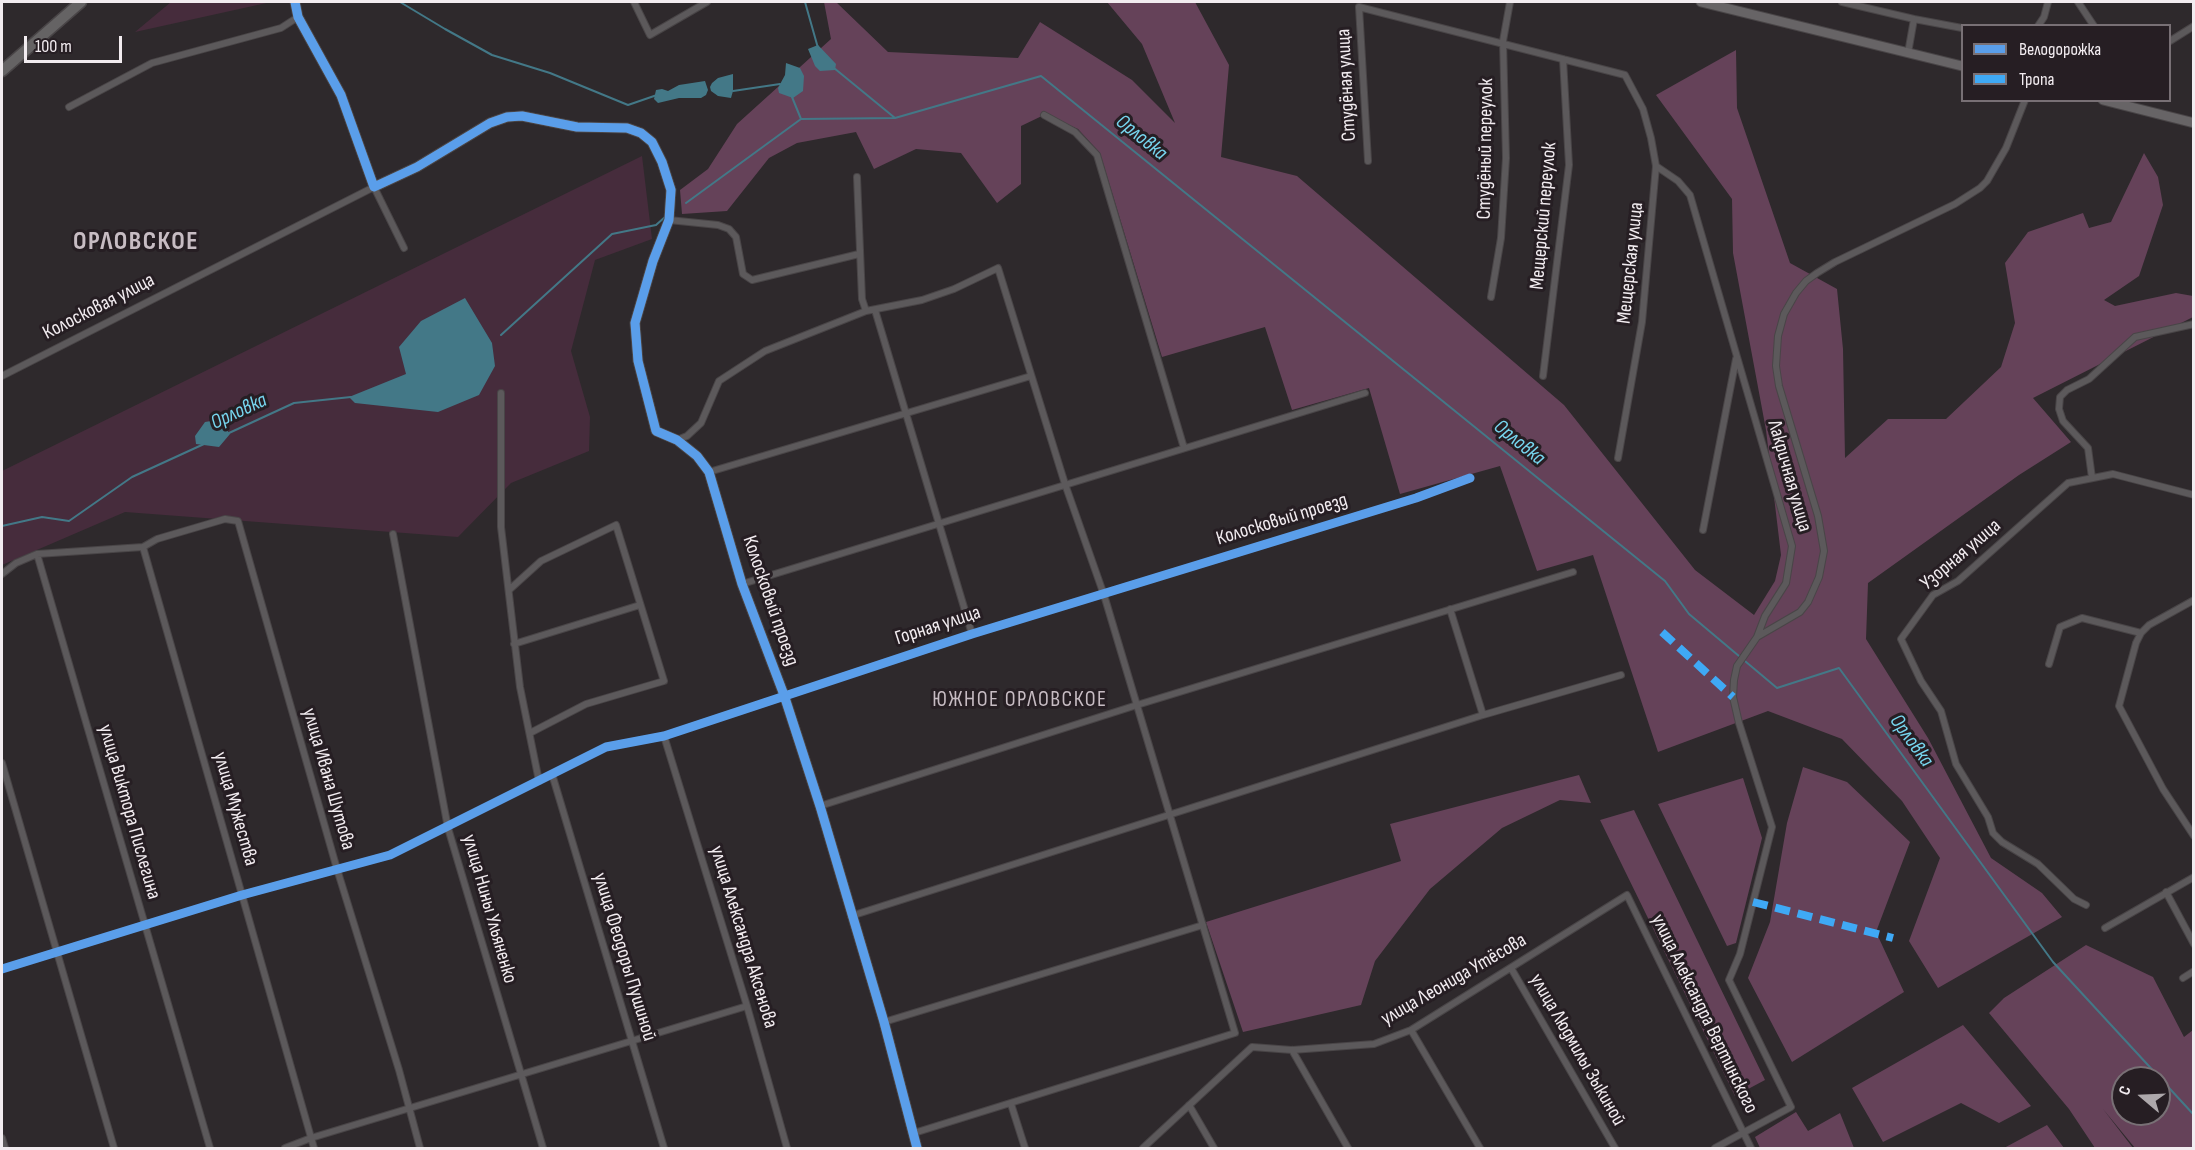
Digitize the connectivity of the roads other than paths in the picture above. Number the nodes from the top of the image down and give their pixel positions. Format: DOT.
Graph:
graph roads {
  1 [pos="81,2"];
  2 [pos="295,2"];
  3 [pos="634,2"];
  4 [pos="707,2"];
  5 [pos="1510,2"];
  6 [pos="1701,2"];
  7 [pos="1842,2"];
  8 [pos="2048,2"];
  9 [pos="2078,2"];
  10 [pos="298,17"];
  11 [pos="1914,19"];
  12 [pos="2039,24"];
  13 [pos="2093,24"];
  14 [pos="2193,26"];
  15 [pos="1961,28"];
  16 [pos="2171,40"];
  17 [pos="1503,44"];
  18 [pos="1908,53"];
  19 [pos="1563,59"];
  20 [pos="1961,66"];
  21 [pos="2,71"];
  22 [pos="2024,102"];
  23 [pos="2111,102"];
  24 [pos="69,107"];
  25 [pos="1044,115"];
  26 [pos="2193,123"];
  27 [pos="1368,161"];
  28 [pos="1656,166"];
  29 [pos="857,177"];
  30 [pos="374,188"];
  31 [pos="671,190"];
  32 [pos="669,220"];
  33 [pos="404,248"];
  34 [pos="860,254"];
  35 [pos="1491,297"];
  36 [pos="875,310"];
  37 [pos="866,311"];
  38 [pos="2193,324"];
  39 [pos="1737,356"];
  40 [pos="2,376"];
  41 [pos="1031,376"];
  42 [pos="1543,376"];
  43 [pos="501,393"];
  44 [pos="1365,393"];
  45 [pos="906,413"];
  46 [pos="677,440"];
  47 [pos="1184,448"];
  48 [pos="1618,458"];
  49 [pos="709,472"];
  50 [pos="1470,478"];
  51 [pos="2092,478"];
  52 [pos="1065,484"];
  53 [pos="2193,495"];
  54 [pos="939,522"];
  55 [pos="1703,530"];
  56 [pos="393,534"];
  57 [pos="143,547"];
  58 [pos="37,554"];
  59 [pos="1573,572"];
  60 [pos="2,574"];
  61 [pos="742,584"];
  62 [pos="509,590"];
  63 [pos="1104,595"];
  64 [pos="2193,600"];
  65 [pos="640,605"];
  66 [pos="1450,609"];
  67 [pos="2141,633"];
  68 [pos="972,634"];
  69 [pos="1758,637"];
  70 [pos="514,644"];
  71 [pos="2049,664"];
  72 [pos="1621,675"];
  73 [pos="784,695"];
  74 [pos="1137,705"];
  75 [pos="1483,715"];
  76 [pos="530,733"];
  77 [pos="664,736"];
  78 [pos="2,763"];
  79 [pos="552,774"];
  80 [pos="539,781"];
  81 [pos="820,806"];
  82 [pos="1171,814"];
  83 [pos="448,828"];
  84 [pos="2193,836"];
  85 [pos="337,869"];
  86 [pos="2193,877"];
  87 [pos="2166,892"];
  88 [pos="242,895"];
  89 [pos="1627,895"];
  90 [pos="2086,905"];
  91 [pos="851,916"];
  92 [pos="1203,925"];
  93 [pos="144,927"];
  94 [pos="2105,928"];
  95 [pos="2193,944"];
  96 [pos="56,953"];
  97 [pos="1511,968"];
  98 [pos="2,969"];
  99 [pos="2193,971"];
  100 [pos="2183,978"];
  101 [pos="747,1006"];
  102 [pos="884,1022"];
  103 [pos="1411,1030"];
  104 [pos="631,1040"];
  105 [pos="1292,1050"];
  106 [pos="521,1074"];
  107 [pos="1011,1104"];
  108 [pos="1189,1105"];
  109 [pos="408,1109"];
  110 [pos="1743,1132"];
  111 [pos="914,1133"];
  112 [pos="2,1138"];
  113 [pos="311,1138"];
  114 [pos="4,1149"];
  115 [pos="114,1149"];
  116 [pos="210,1149"];
  117 [pos="285,1149"];
  118 [pos="314,1149"];
  119 [pos="420,1149"];
  120 [pos="543,1149"];
  121 [pos="664,1149"];
  122 [pos="788,1149"];
  123 [pos="917,1149"];
  124 [pos="1025,1149"];
  125 [pos="1143,1149"];
  126 [pos="1214,1149"];
  127 [pos="1348,1149"];
  128 [pos="1480,1149"];
  129 [pos="1615,1149"];
  130 [pos="1715,1149"];
  131 [pos="1751,1149"];
  1 -- 21 [label="main road"];
  2 -- 10 [label="street"];
  3 -- 4 [label="street"];
  5 -- 17 [label="street, Студёный переулок"];
  6 -- 18 [label="street"];
  7 -- 11 [label="street"];
  8 -- 12 [label="street"];
  9 -- 13 [label="street"];
  10 -- 24 [label="street"];
  10 -- 30 [label="street"];
  11 -- 15 [label="street"];
  11 -- 18 [label="street"];
  14 -- 16 [label="street"];
  17 -- 19 [label="street"];
  17 -- 27 [label="street, Студёная улица"];
  17 -- 35 [label="street, Студёный переулок"];
  18 -- 20 [label="street"];
  19 -- 28 [label="street, Мещерская улица"];
  19 -- 42 [label="street, Мещерский переулок"];
  22 -- 69 [label="street"];
  23 -- 26 [label="street"];
  25 -- 47 [label="street"];
  28 -- 39 [label="street, Лакричная улица"];
  28 -- 48 [label="street, Мещерская улица"];
  29 -- 34 [label="street"];
  30 -- 31 [label="street, Колосковая улица"];
  30 -- 33 [label="street"];
  30 -- 40 [label="street, Колосковая улица"];
  31 -- 32 [label="street, Колосковый проезд"];
  32 -- 34 [label="street"];
  32 -- 46 [label="street, Колосковый проезд"];
  34 -- 37 [label="street"];
  36 -- 37 [label="street"];
  36 -- 41 [label="street"];
  36 -- 45 [label="street, Горная улица"];
  37 -- 46 [label="street"];
  38 -- 51 [label="street"];
  39 -- 55 [label="street, Лакричная улица"];
  39 -- 69 [label="street, Лакричная улица"];
  41 -- 45 [label="street"];
  41 -- 52 [label="street"];
  43 -- 62 [label="street"];
  44 -- 47 [label="street"];
  45 -- 49 [label="street"];
  45 -- 54 [label="street, Горная улица"];
  46 -- 49 [label="street, Колосковый проезд"];
  47 -- 52 [label="street"];
  49 -- 61 [label="street, Колосковый проезд"];
  50 -- 63 [label="street, Колосковый проезд"];
  51 -- 53 [label="street"];
  51 -- 90 [label="street, Узорная улица"];
  52 -- 54 [label="street"];
  52 -- 63 [label="street"];
  54 -- 61 [label="street"];
  54 -- 68 [label="street, Горная улица"];
  56 -- 83 [label="street, улица Нины Ульяненко"];
  57 -- 58 [label="street"];
  57 -- 85 [label="street, улица Ивана Шутова"];
  57 -- 88 [label="street, улица Мужества"];
  58 -- 60 [label="street"];
  58 -- 93 [label="street, улица Виктора Пислегина"];
  59 -- 66 [label="street"];
  61 -- 73 [label="street, Колосковый проезд"];
  62 -- 65 [label="street"];
  62 -- 70 [label="street"];
  63 -- 68 [label="street, Горная улица"];
  63 -- 74 [label="street"];
  64 -- 67 [label="street"];
  65 -- 70 [label="street"];
  65 -- 76 [label="street"];
  66 -- 74 [label="street"];
  66 -- 75 [label="street"];
  67 -- 71 [label="street"];
  67 -- 84 [label="street"];
  68 -- 73 [label="street, Горная улица"];
  69 -- 110 [label="street"];
  70 -- 76 [label="street"];
  72 -- 75 [label="street"];
  73 -- 77 [label="street, Горная улица"];
  73 -- 81 [label="street, Колосковый проезд"];
  74 -- 81 [label="street"];
  74 -- 82 [label="street"];
  75 -- 82 [label="street"];
  76 -- 80 [label="street"];
  77 -- 79 [label="street, Горная улица"];
  77 -- 101 [label="street, улица Александра Аксенова"];
  78 -- 96 [label="street"];
  79 -- 80 [label="street, Горная улица"];
  79 -- 104 [label="street, улица Феодоры Пушиной"];
  80 -- 83 [label="street, Горная улица"];
  81 -- 91 [label="street, Колосковый проезд"];
  82 -- 91 [label="street"];
  82 -- 92 [label="street"];
  83 -- 85 [label="street, Горная улица"];
  83 -- 106 [label="street, улица Нины Ульяненко"];
  85 -- 88 [label="street, Горная улица"];
  85 -- 109 [label="street, улица Ивана Шутова"];
  86 -- 87 [label="street"];
  87 -- 94 [label="street"];
  87 -- 95 [label="street"];
  88 -- 93 [label="street, Горная улица"];
  88 -- 113 [label="street, улица Мужества"];
  89 -- 97 [label="street, улица Леонида Утёсова"];
  89 -- 110 [label="street, улица Александра Вертинского"];
  91 -- 102 [label="street, Колосковый проезд"];
  92 -- 102 [label="street"];
  92 -- 107 [label="street"];
  93 -- 96 [label="street, Горная улица"];
  93 -- 116 [label="street, улица Виктора Пислегина"];
  96 -- 98 [label="street, Горная улица"];
  96 -- 115 [label="street"];
  97 -- 103 [label="street, улица Леонида Утёсова"];
  97 -- 129 [label="street, улица Людмилы Зыкиной"];
  99 -- 100 [label="street"];
  101 -- 104 [label="street"];
  101 -- 122 [label="street, улица Александра Аксенова"];
  102 -- 111 [label="street, Колосковый проезд"];
  103 -- 105 [label="street, улица Леонида Утёсова"];
  103 -- 128 [label="street"];
  104 -- 106 [label="street"];
  104 -- 121 [label="street, улица Феодоры Пушиной"];
  105 -- 108 [label="street, улица Леонида Утёсова"];
  105 -- 127 [label="street"];
  106 -- 109 [label="street"];
  106 -- 120 [label="street, улица Нины Ульяненко"];
  107 -- 111 [label="street"];
  107 -- 124 [label="street"];
  108 -- 125 [label="street, улица Леонида Утёсова"];
  108 -- 126 [label="street"];
  109 -- 113 [label="street"];
  109 -- 119 [label="street, улица Ивана Шутова"];
  110 -- 130 [label="street"];
  110 -- 131 [label="street, улица Александра Вертинского"];
  111 -- 123 [label="street, Колосковый проезд"];
  112 -- 114 [label="street"];
  113 -- 117 [label="street"];
  113 -- 118 [label="street, улица Мужества"];
}
